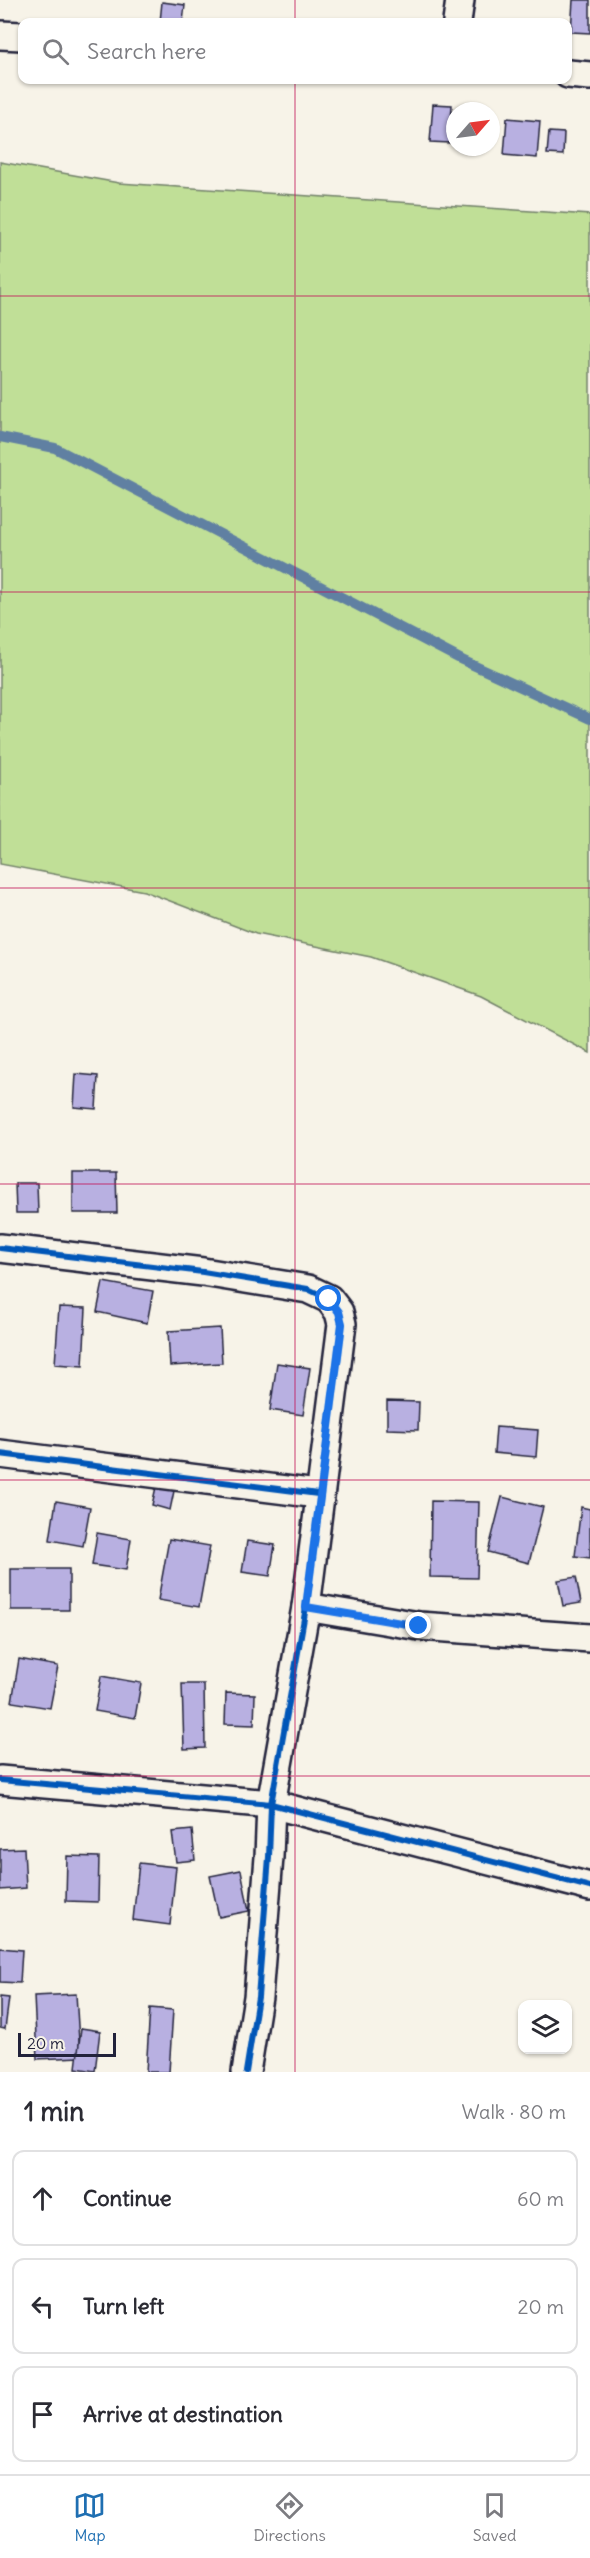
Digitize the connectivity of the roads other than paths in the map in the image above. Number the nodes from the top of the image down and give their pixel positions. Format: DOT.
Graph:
graph roads {
  1 [pos="460,0"];
  2 [pos="458,18"];
  3 [pos="0,35"];
  4 [pos="18,36"];
  5 [pos="572,74"];
  6 [pos="590,76"];
  7 [pos="0,1248"];
  8 [pos="0,1454"];
  9 [pos="318,1494"];
  10 [pos="306,1607"];
  11 [pos="590,1638"];
  12 [pos="0,1780"];
  13 [pos="271,1804"];
  14 [pos="590,1887"];
  15 [pos="246,2072"];
  1 -- 2 [label="street"];
  3 -- 4 [label="street"];
  5 -- 6 [label="street"];
  7 -- 9 [label="street"];
  8 -- 9 [label="street"];
  9 -- 10 [label="street"];
  10 -- 11 [label="street"];
  10 -- 13 [label="street"];
  12 -- 13 [label="street"];
  13 -- 14 [label="street"];
  13 -- 15 [label="street"];
}
